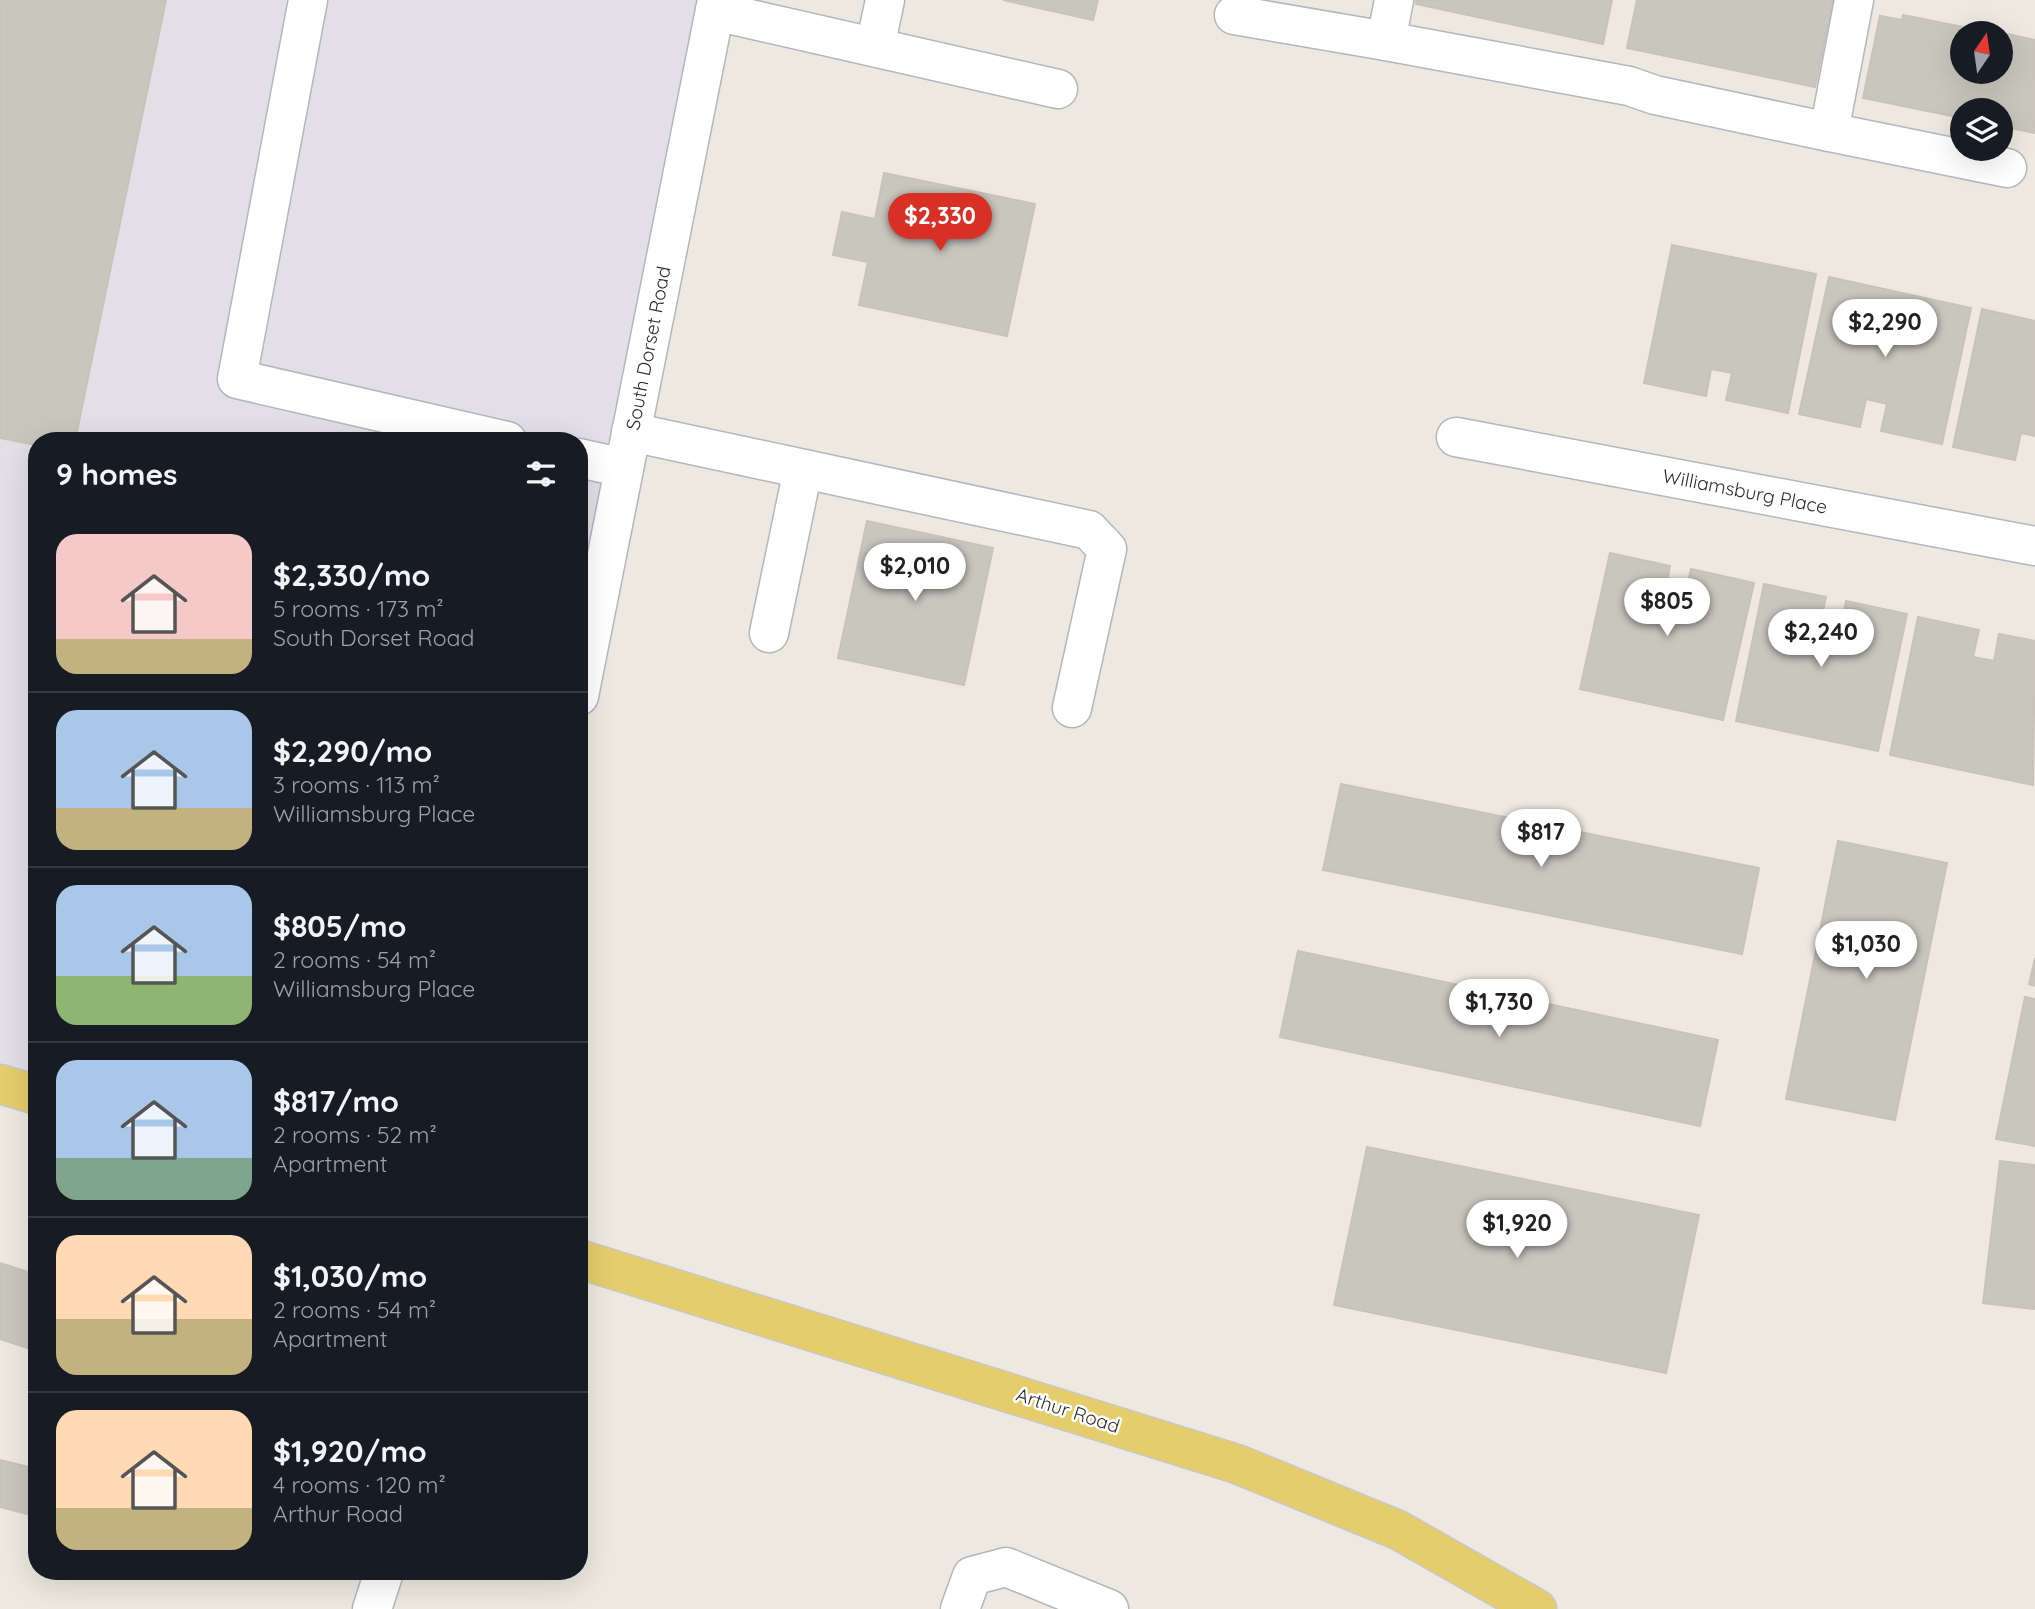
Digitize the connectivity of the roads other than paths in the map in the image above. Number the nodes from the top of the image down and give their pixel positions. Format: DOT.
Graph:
graph roads {
  1 [pos="308,0"];
  2 [pos="885,0"];
  3 [pos="1394,0"];
  4 [pos="1854,0"];
  5 [pos="716,5"];
  6 [pos="1234,15"];
  7 [pos="1386,41"];
  8 [pos="874,47"];
  9 [pos="1058,89"];
  10 [pos="1829,132"];
  11 [pos="2007,168"];
  12 [pos="468,432"];
  13 [pos="1456,437"];
  14 [pos="628,450"];
  15 [pos="588,457"];
  16 [pos="803,468"];
  17 [pos="2035,546"];
  18 [pos="769,633"];
  19 [pos="588,651"];
  20 [pos="1072,708"];
  21 [pos="0,1084"];
  22 [pos="28,1093"];
  23 [pos="588,1262"];
  24 [pos="381,1580"];
  25 [pos="372,1609"];
  26 [pos="960,1609"];
  27 [pos="1109,1609"];
  28 [pos="1537,1609"];
  1 -- 12 [label="street"];
  2 -- 8 [label="street"];
  3 -- 7 [label="street"];
  4 -- 10 [label="street"];
  5 -- 8 [label="street"];
  5 -- 14 [label="street, South Dorset Road"];
  6 -- 7 [label="street"];
  7 -- 10 [label="street"];
  8 -- 9 [label="street"];
  10 -- 11 [label="street"];
  13 -- 17 [label="street, Williamsburg Place"];
  14 -- 15 [label="street"];
  14 -- 16 [label="street"];
  14 -- 19 [label="street, South Dorset Road"];
  16 -- 18 [label="street"];
  16 -- 20 [label="street"];
  21 -- 22 [label="main road"];
  23 -- 28 [label="main road, Arthur Road"];
  24 -- 25 [label="street"];
  26 -- 27 [label="street"];
}
